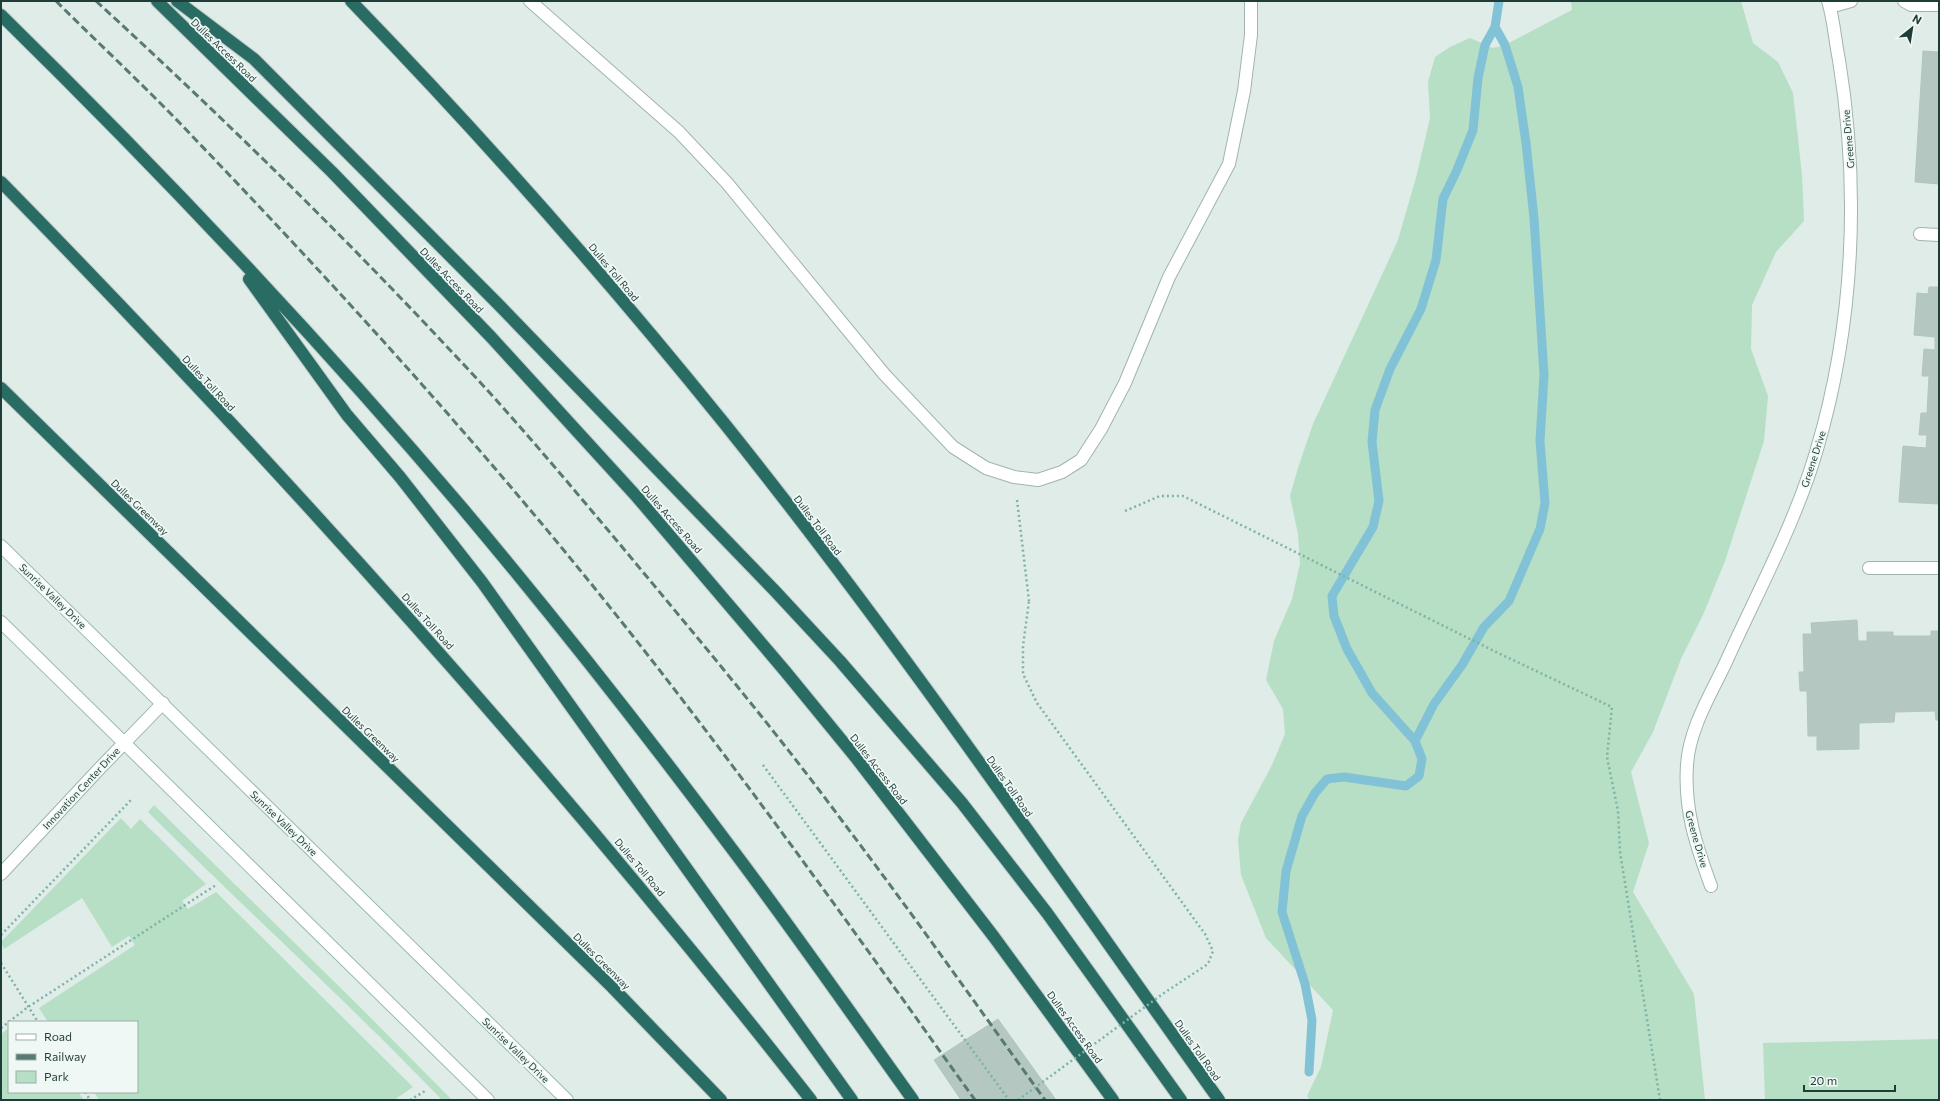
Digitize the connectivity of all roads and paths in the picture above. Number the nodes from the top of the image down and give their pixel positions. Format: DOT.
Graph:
graph roads {
  1 [pos="157,1"];
  2 [pos="177,1"];
  3 [pos="351,1"];
  4 [pos="530,1"];
  5 [pos="1251,1"];
  6 [pos="1851,1"];
  7 [pos="1904,1"];
  8 [pos="1828,3"];
  9 [pos="1939,5"];
  10 [pos="1,15"];
  11 [pos="1,182"];
  12 [pos="1920,234"];
  13 [pos="1939,234"];
  14 [pos="220,237"];
  15 [pos="1,388"];
  16 [pos="1014,477"];
  17 [pos="1125,511"];
  18 [pos="1,546"];
  19 [pos="1322,565"];
  20 [pos="1326,567"];
  21 [pos="1869,568"];
  22 [pos="1939,568"];
  23 [pos="1,622"];
  24 [pos="163,703"];
  25 [pos="125,742"];
  26 [pos="763,765"];
  27 [pos="131,800"];
  28 [pos="1,874"];
  29 [pos="216,885"];
  30 [pos="1711,886"];
  31 [pos="1,935"];
  32 [pos="1,963"];
  33 [pos="28,1007"];
  34 [pos="10,1021"];
  35 [pos="37,1021"];
  36 [pos="980,1062"];
  37 [pos="424,1091"];
  38 [pos="410,1100"];
  39 [pos="488,1100"];
  40 [pos="567,1100"];
  41 [pos="721,1100"];
  42 [pos="811,1100"];
  43 [pos="852,1100"];
  44 [pos="913,1100"];
  45 [pos="1018,1100"];
  46 [pos="1113,1100"];
  47 [pos="1181,1100"];
  48 [pos="1218,1100"];
  49 [pos="1660,1100"];
  1 -- 46 [label="highway, Dulles Access Road"];
  2 -- 47 [label="highway"];
  3 -- 48 [label="highway, Dulles Toll Road"];
  4 -- 16 [label="main road"];
  5 -- 16 [label="main road"];
  6 -- 8 [label="main road"];
  7 -- 9 [label="main road"];
  8 -- 30 [label="main road, Greene Drive"];
  10 -- 14 [label="highway"];
  11 -- 42 [label="highway, Dulles Toll Road"];
  12 -- 13 [label="main road"];
  14 -- 43 [label="highway"];
  14 -- 44 [label="highway"];
  15 -- 41 [label="highway, Dulles Greenway"];
  16 -- 45 [label="path, bridge"];
  17 -- 20 [label="path"];
  18 -- 24 [label="main road, Sunrise Valley Drive"];
  19 -- 20 [label="path"];
  20 -- 49 [label="path"];
  21 -- 22 [label="main road"];
  23 -- 25 [label="main road"];
  24 -- 25 [label="main road, Innovation Center Drive"];
  24 -- 40 [label="main road, Sunrise Valley Drive"];
  25 -- 28 [label="main road, Innovation Center Drive"];
  25 -- 39 [label="main road"];
  26 -- 36 [label="path"];
  27 -- 31 [label="path"];
  29 -- 33 [label="path"];
  32 -- 33 [label="path"];
  33 -- 34 [label="path"];
  33 -- 35 [label="path"];
  36 -- 36 [label="path"];
  37 -- 38 [label="path"];
}
